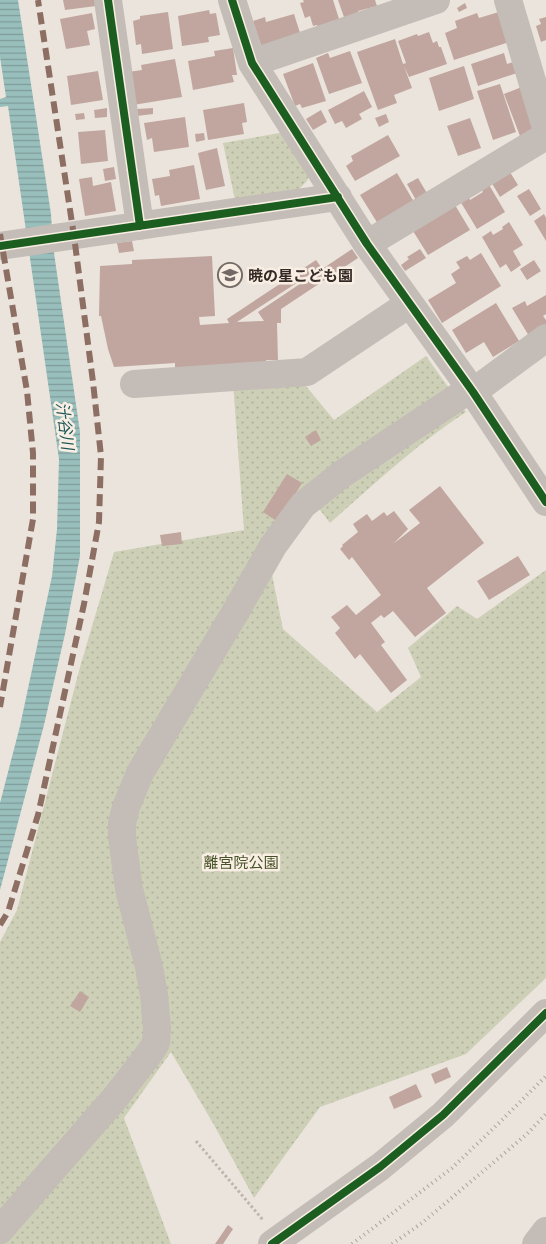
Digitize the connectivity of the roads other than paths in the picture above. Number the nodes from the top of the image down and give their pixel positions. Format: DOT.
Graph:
graph roads {
  1 [pos="108,0"];
  2 [pos="232,0"];
  3 [pos="436,0"];
  4 [pos="508,0"];
  5 [pos="252,63"];
  6 [pos="546,128"];
  7 [pos="546,136"];
  8 [pos="338,198"];
  9 [pos="140,226"];
  10 [pos="367,244"];
  11 [pos="4,246"];
  12 [pos="409,304"];
  13 [pos="546,338"];
  14 [pos="134,384"];
  15 [pos="472,390"];
  16 [pos="546,502"];
  17 [pos="546,1013"];
  18 [pos="0,1230"];
  19 [pos="546,1231"];
  20 [pos="276,1242"];
  21 [pos="536,1244"];
  1 -- 9 [label="street"];
  2 -- 5 [label="street"];
  3 -- 5 [label="street"];
  4 -- 6 [label="street"];
  5 -- 8 [label="street"];
  7 -- 10 [label="street"];
  8 -- 9 [label="street"];
  8 -- 10 [label="street"];
  9 -- 11 [label="street"];
  10 -- 12 [label="street"];
  12 -- 14 [label="street"];
  12 -- 15 [label="street"];
  13 -- 15 [label="street"];
  15 -- 16 [label="street"];
  15 -- 18 [label="street"];
  17 -- 20 [label="street"];
  19 -- 21 [label="street"];
}
